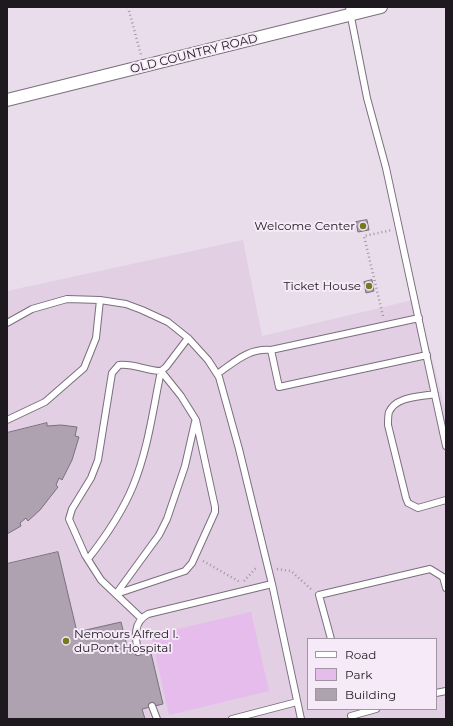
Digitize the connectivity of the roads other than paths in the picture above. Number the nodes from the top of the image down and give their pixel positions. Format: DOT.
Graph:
graph roads {
  1 [pos="381,7"];
  2 [pos="350,11"];
  3 [pos="7,100"];
  4 [pos="100,300"];
  5 [pos="419,318"];
  6 [pos="7,324"];
  7 [pos="188,338"];
  8 [pos="271,350"];
  9 [pos="427,355"];
  10 [pos="161,372"];
  11 [pos="217,374"];
  12 [pos="435,394"];
  13 [pos="7,420"];
  14 [pos="196,420"];
  15 [pos="446,446"];
  16 [pos="446,500"];
  17 [pos="88,559"];
  18 [pos="272,584"];
  19 [pos="446,588"];
  20 [pos="116,594"];
  21 [pos="141,618"];
  22 [pos="331,638"];
  23 [pos="138,652"];
  24 [pos="297,702"];
  25 [pos="152,706"];
  26 [pos="372,710"];
  27 [pos="351,715"];
  28 [pos="157,719"];
  29 [pos="232,719"];
  30 [pos="301,719"];
  1 -- 2 [label="street, OLD COUNTRY ROAD"];
  2 -- 3 [label="street, OLD COUNTRY ROAD"];
  2 -- 5 [label="lane"];
  4 -- 6 [label="lane"];
  4 -- 7 [label="lane"];
  4 -- 13 [label="lane"];
  5 -- 8 [label="lane"];
  5 -- 9 [label="lane"];
  7 -- 10 [label="lane"];
  7 -- 11 [label="lane"];
  8 -- 9 [label="lane"];
  8 -- 11 [label="lane"];
  9 -- 12 [label="lane"];
  10 -- 14 [label="lane"];
  10 -- 17 [label="lane"];
  10 -- 17 [label="lane"];
  11 -- 18 [label="lane"];
  12 -- 15 [label="lane"];
  12 -- 16 [label="lane"];
  14 -- 20 [label="lane"];
  14 -- 20 [label="lane"];
  17 -- 20 [label="lane"];
  18 -- 21 [label="lane"];
  18 -- 24 [label="lane"];
  19 -- 22 [label="lane"];
  20 -- 21 [label="lane"];
  21 -- 23 [label="lane"];
  24 -- 29 [label="lane"];
  24 -- 30 [label="lane"];
  25 -- 28 [label="lane"];
  26 -- 27 [label="lane"];
}
